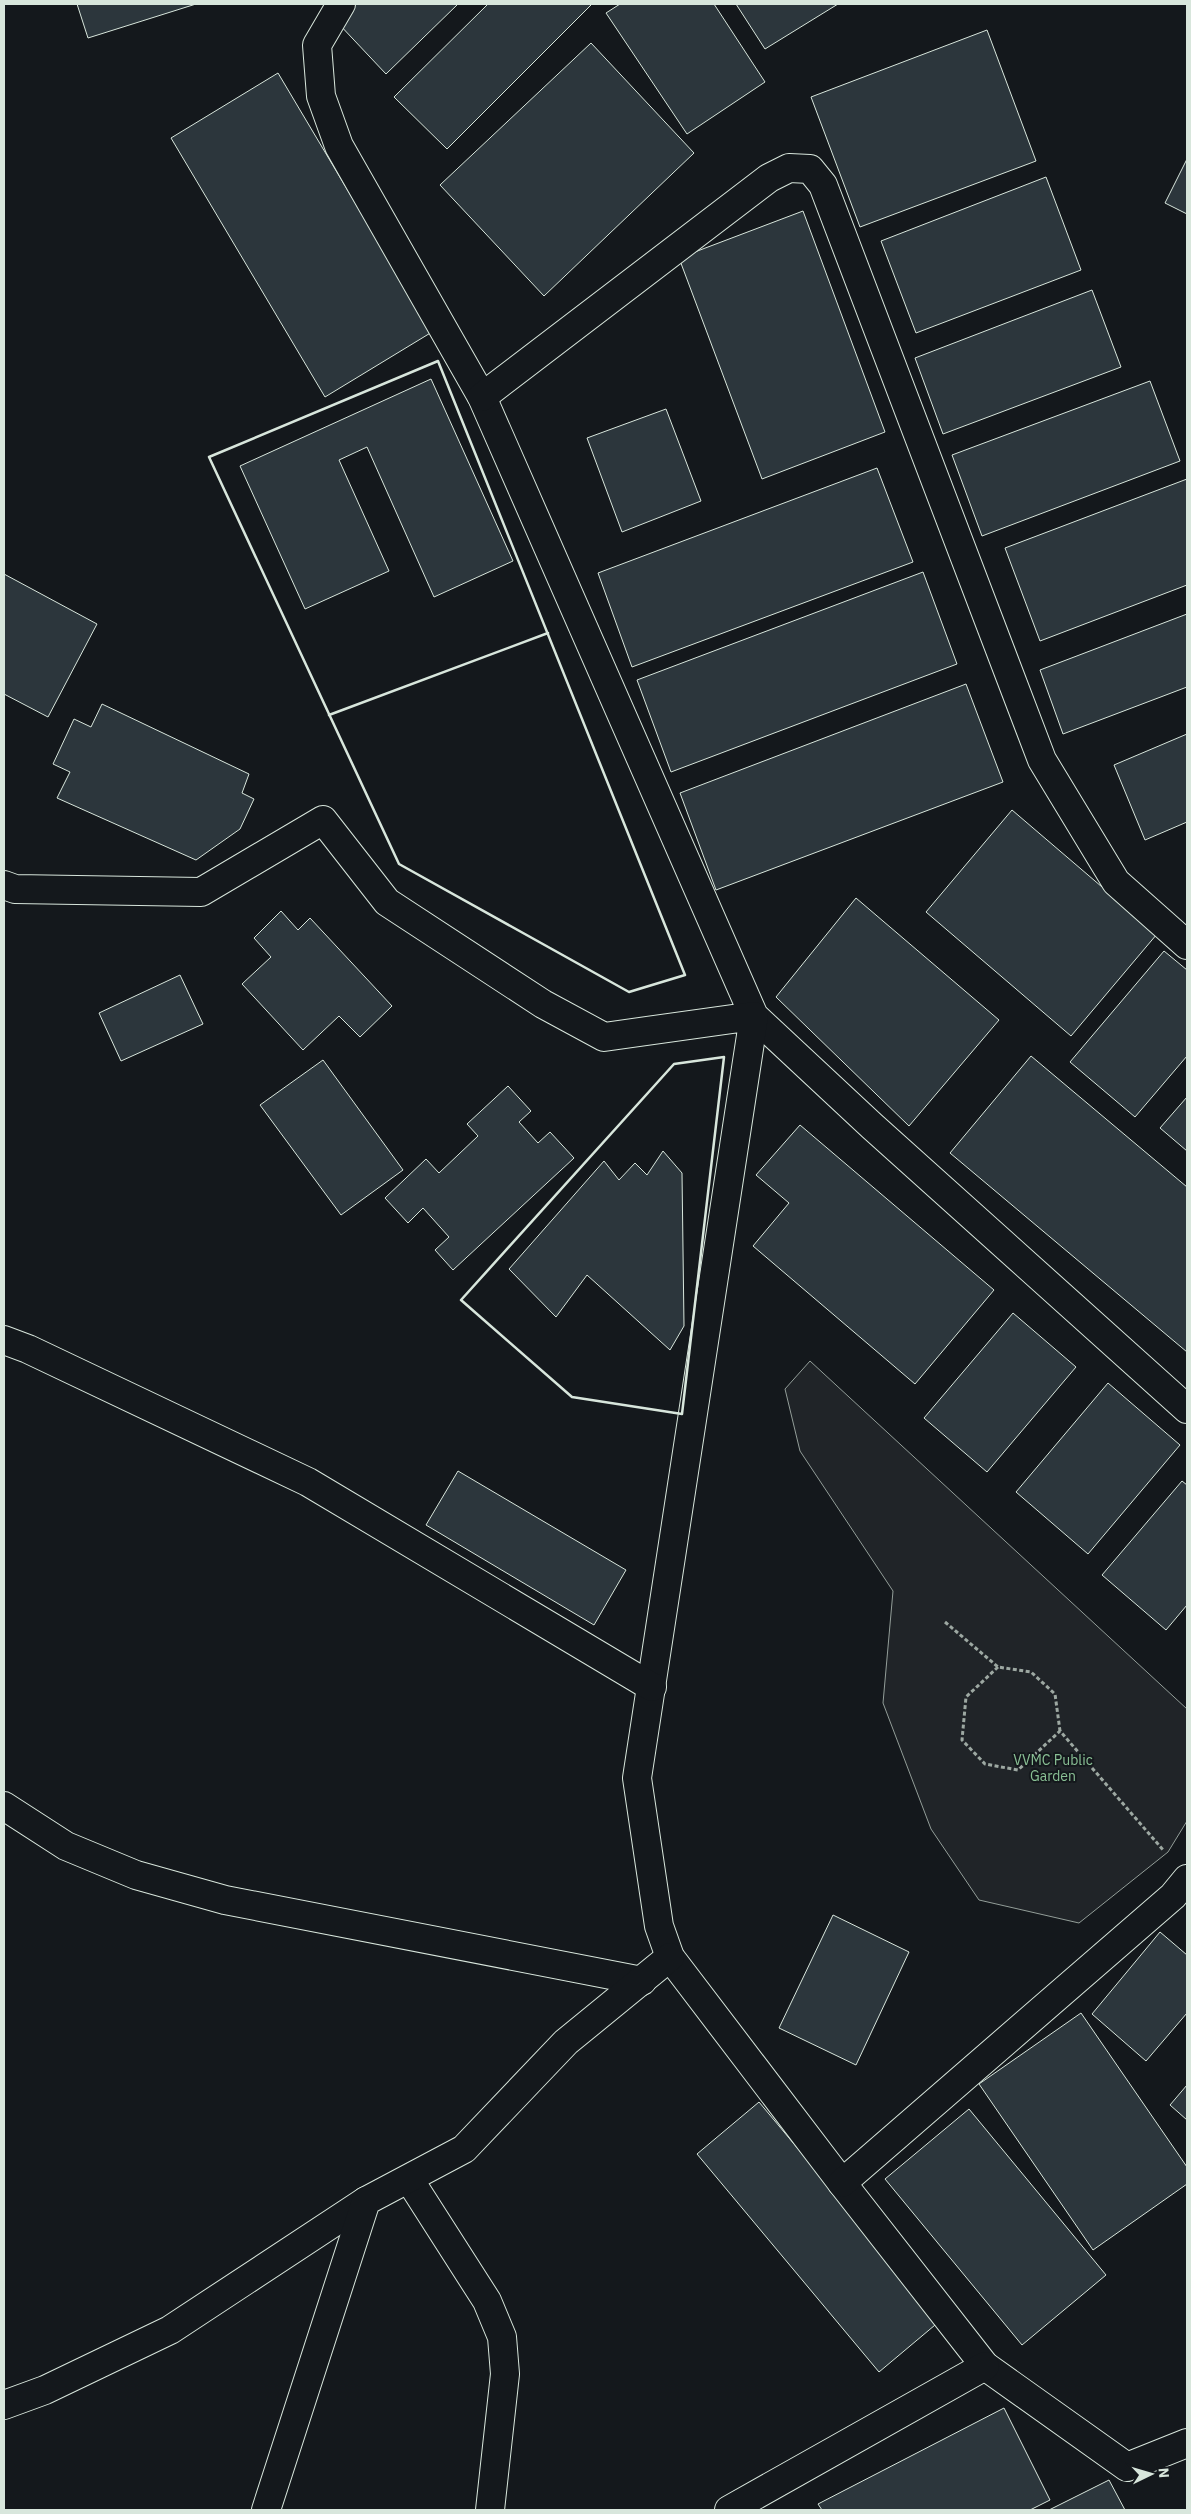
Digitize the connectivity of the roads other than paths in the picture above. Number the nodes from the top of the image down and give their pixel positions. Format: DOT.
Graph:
graph roads {
  1 [pos="341,4"];
  2 [pos="482,397"];
  3 [pos="4,885"];
  4 [pos="1187,945"];
  5 [pos="754,1016"];
  6 [pos="4,1340"];
  7 [pos="1187,1409"];
  8 [pos="652,1687"];
  9 [pos="4,1806"];
  10 [pos="1182,1895"];
  11 [pos="670,1957"];
  12 [pos="642,1981"];
  13 [pos="409,2179"];
  14 [pos="842,2183"];
  15 [pos="366,2201"];
  16 [pos="985,2366"];
  17 [pos="4,2404"];
  18 [pos="1187,2443"];
  19 [pos="266,2510"];
  20 [pos="490,2510"];
  21 [pos="729,2510"];
  1 -- 2 [label="street"];
  2 -- 4 [label="street"];
  2 -- 5 [label="street"];
  3 -- 5 [label="street"];
  5 -- 7 [label="street"];
  5 -- 8 [label="street"];
  6 -- 8 [label="street"];
  8 -- 11 [label="street"];
  9 -- 12 [label="street"];
  10 -- 14 [label="street"];
  11 -- 12 [label="street"];
  11 -- 14 [label="street"];
  12 -- 13 [label="street"];
  13 -- 15 [label="street"];
  13 -- 20 [label="street"];
  14 -- 16 [label="street"];
  15 -- 17 [label="street"];
  15 -- 19 [label="street"];
  16 -- 18 [label="street"];
  16 -- 21 [label="street"];
}
